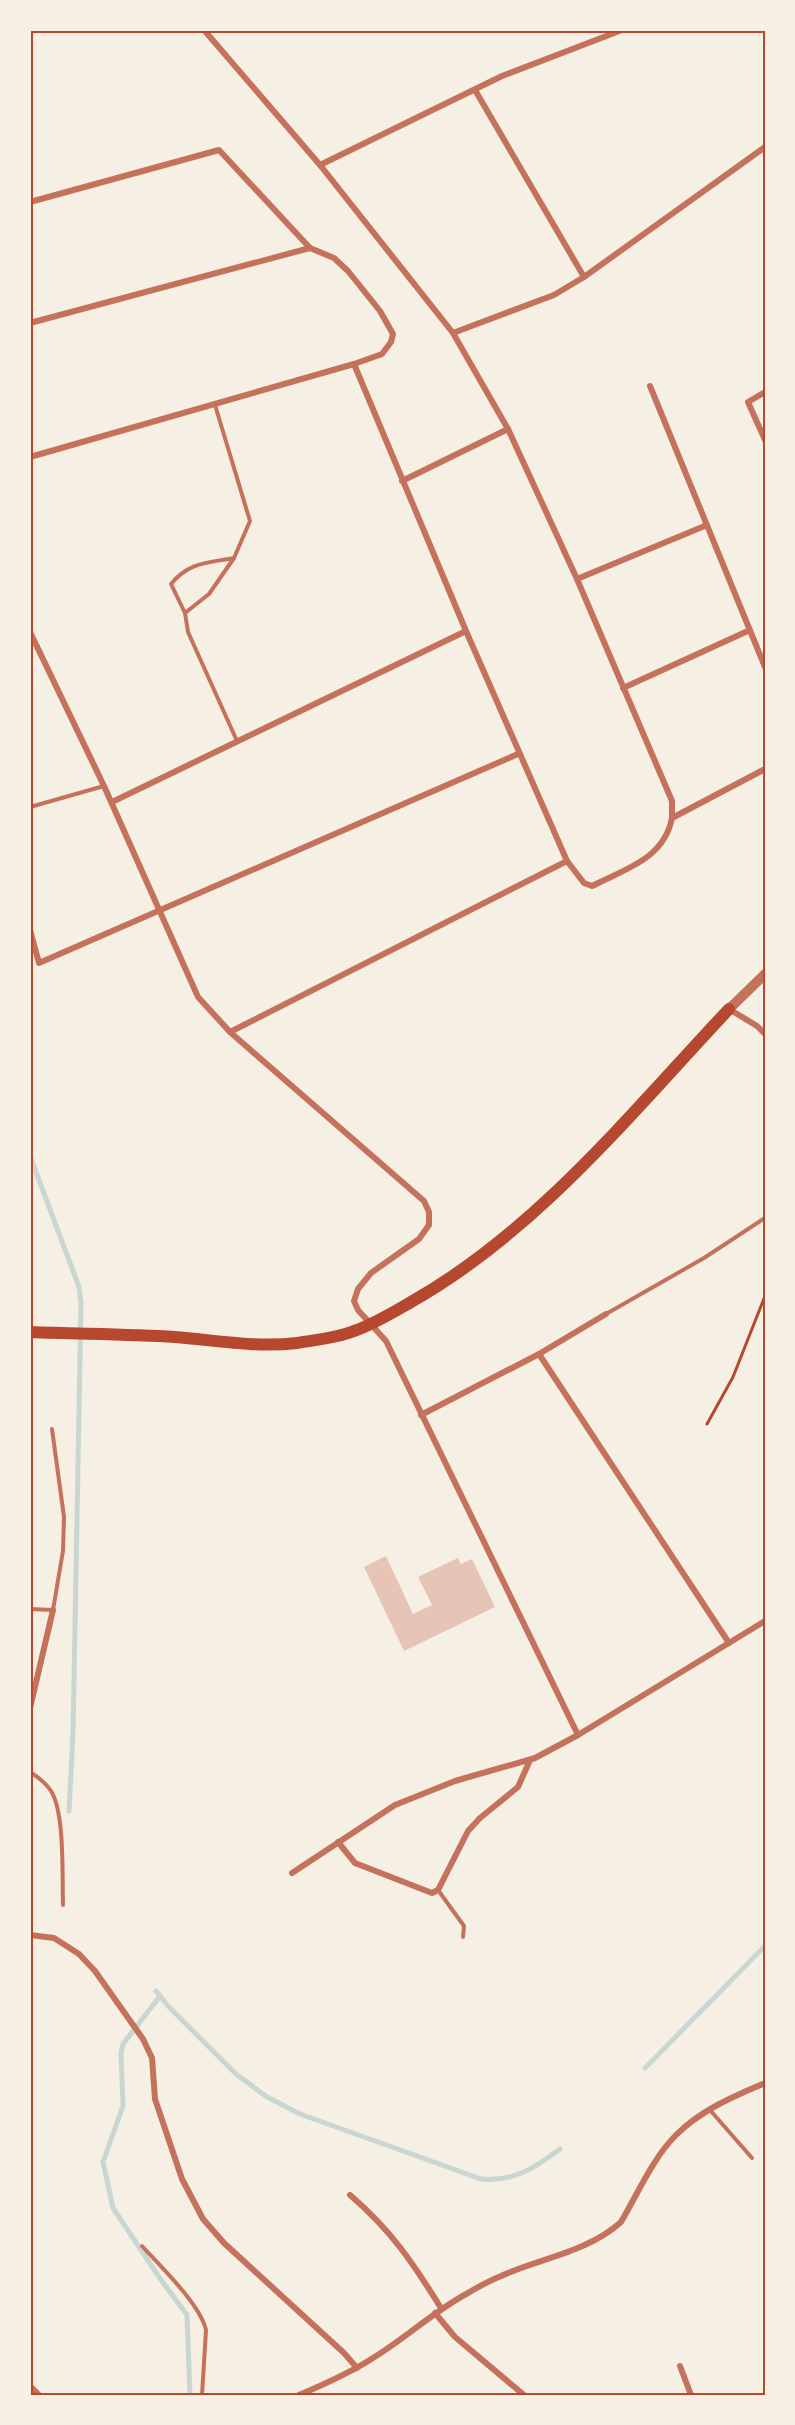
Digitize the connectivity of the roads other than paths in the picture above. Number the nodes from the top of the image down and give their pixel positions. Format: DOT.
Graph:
graph roads {
  1 [pos="204,30"];
  2 [pos="622,30"];
  3 [pos="475,90"];
  4 [pos="765,147"];
  5 [pos="320,165"];
  6 [pos="30,202"];
  7 [pos="310,248"];
  8 [pos="584,277"];
  9 [pos="30,323"];
  10 [pos="453,333"];
  11 [pos="354,364"];
  12 [pos="650,386"];
  13 [pos="765,392"];
  14 [pos="216,405"];
  15 [pos="508,429"];
  16 [pos="765,440"];
  17 [pos="30,457"];
  18 [pos="402,481"];
  19 [pos="707,525"];
  20 [pos="234,558"];
  21 [pos="577,579"];
  22 [pos="185,613"];
  23 [pos="750,630"];
  24 [pos="466,631"];
  25 [pos="30,632"];
  26 [pos="765,667"];
  27 [pos="623,688"];
  28 [pos="237,741"];
  29 [pos="518,754"];
  30 [pos="765,769"];
  31 [pos="104,786"];
  32 [pos="112,802"];
  33 [pos="30,807"];
  34 [pos="672,818"];
  35 [pos="567,861"];
  36 [pos="158,910"];
  37 [pos="30,930"];
  38 [pos="765,974"];
  39 [pos="729,1009"];
  40 [pos="230,1032"];
  41 [pos="765,1034"];
  42 [pos="765,1218"];
  43 [pos="606,1314"];
  44 [pos="372,1324"];
  45 [pos="30,1332"];
  46 [pos="539,1354"];
  47 [pos="421,1415"];
  48 [pos="52,1429"];
  49 [pos="30,1609"];
  50 [pos="53,1610"];
  51 [pos="765,1621"];
  52 [pos="729,1643"];
  53 [pos="30,1665"];
  54 [pos="39,1667"];
  55 [pos="30,1708"];
  56 [pos="578,1736"];
  57 [pos="530,1760"];
  58 [pos="30,1772"];
  59 [pos="338,1842"];
  60 [pos="292,1873"];
  61 [pos="438,1890"];
  62 [pos="63,1905"];
  63 [pos="30,1935"];
  64 [pos="463,1937"];
  65 [pos="765,2083"];
  66 [pos="709,2109"];
  67 [pos="752,2158"];
  68 [pos="350,2195"];
  69 [pos="142,2246"];
  70 [pos="438,2311"];
  71 [pos="680,2366"];
  72 [pos="357,2368"];
  73 [pos="30,2386"];
  74 [pos="39,2395"];
  75 [pos="202,2395"];
  76 [pos="299,2395"];
  77 [pos="524,2395"];
  78 [pos="691,2395"];
  1 -- 5 [label="street"];
  2 -- 3 [label="street"];
  3 -- 5 [label="street"];
  3 -- 8 [label="street"];
  4 -- 8 [label="street"];
  5 -- 10 [label="street"];
  6 -- 7 [label="street"];
  7 -- 9 [label="street"];
  7 -- 11 [label="street"];
  8 -- 10 [label="street"];
  10 -- 15 [label="street"];
  11 -- 14 [label="street"];
  11 -- 18 [label="street"];
  12 -- 19 [label="street"];
  13 -- 16 [label="street"];
  14 -- 17 [label="street"];
  14 -- 20 [label="lane"];
  15 -- 18 [label="street"];
  15 -- 21 [label="street"];
  18 -- 24 [label="street"];
  19 -- 21 [label="street"];
  19 -- 23 [label="street"];
  20 -- 22 [label="lane"];
  20 -- 22 [label="lane"];
  21 -- 27 [label="street"];
  22 -- 28 [label="lane"];
  23 -- 26 [label="street"];
  23 -- 27 [label="street"];
  24 -- 28 [label="street"];
  24 -- 29 [label="street"];
  25 -- 31 [label="street"];
  27 -- 34 [label="street"];
  28 -- 32 [label="street"];
  29 -- 35 [label="street"];
  29 -- 36 [label="street"];
  30 -- 34 [label="street"];
  31 -- 32 [label="street"];
  31 -- 33 [label="lane"];
  32 -- 36 [label="street"];
  34 -- 35 [label="street"];
  35 -- 40 [label="street"];
  36 -- 37 [label="street"];
  36 -- 40 [label="street"];
  38 -- 39 [label="street"];
  39 -- 41 [label="street"];
  39 -- 44 [label="main road"];
  40 -- 44 [label="street"];
  42 -- 43 [label="lane"];
  43 -- 46 [label="street"];
  44 -- 45 [label="main road"];
  44 -- 47 [label="street"];
  46 -- 47 [label="street"];
  46 -- 52 [label="street"];
  47 -- 56 [label="street"];
  48 -- 50 [label="lane"];
  49 -- 50 [label="lane"];
  50 -- 54 [label="street"];
  51 -- 52 [label="street"];
  52 -- 56 [label="street"];
  53 -- 54 [label="street"];
  54 -- 55 [label="street"];
  56 -- 57 [label="street"];
  57 -- 59 [label="street"];
  57 -- 61 [label="street"];
  58 -- 62 [label="lane"];
  59 -- 60 [label="street"];
  59 -- 61 [label="street"];
  61 -- 64 [label="lane"];
  63 -- 72 [label="street"];
  65 -- 66 [label="street"];
  66 -- 67 [label="lane"];
  66 -- 70 [label="street"];
  68 -- 70 [label="street"];
  69 -- 75 [label="lane"];
  70 -- 72 [label="street"];
  70 -- 77 [label="street"];
  71 -- 78 [label="street"];
  72 -- 76 [label="street"];
  73 -- 74 [label="street"];
}
